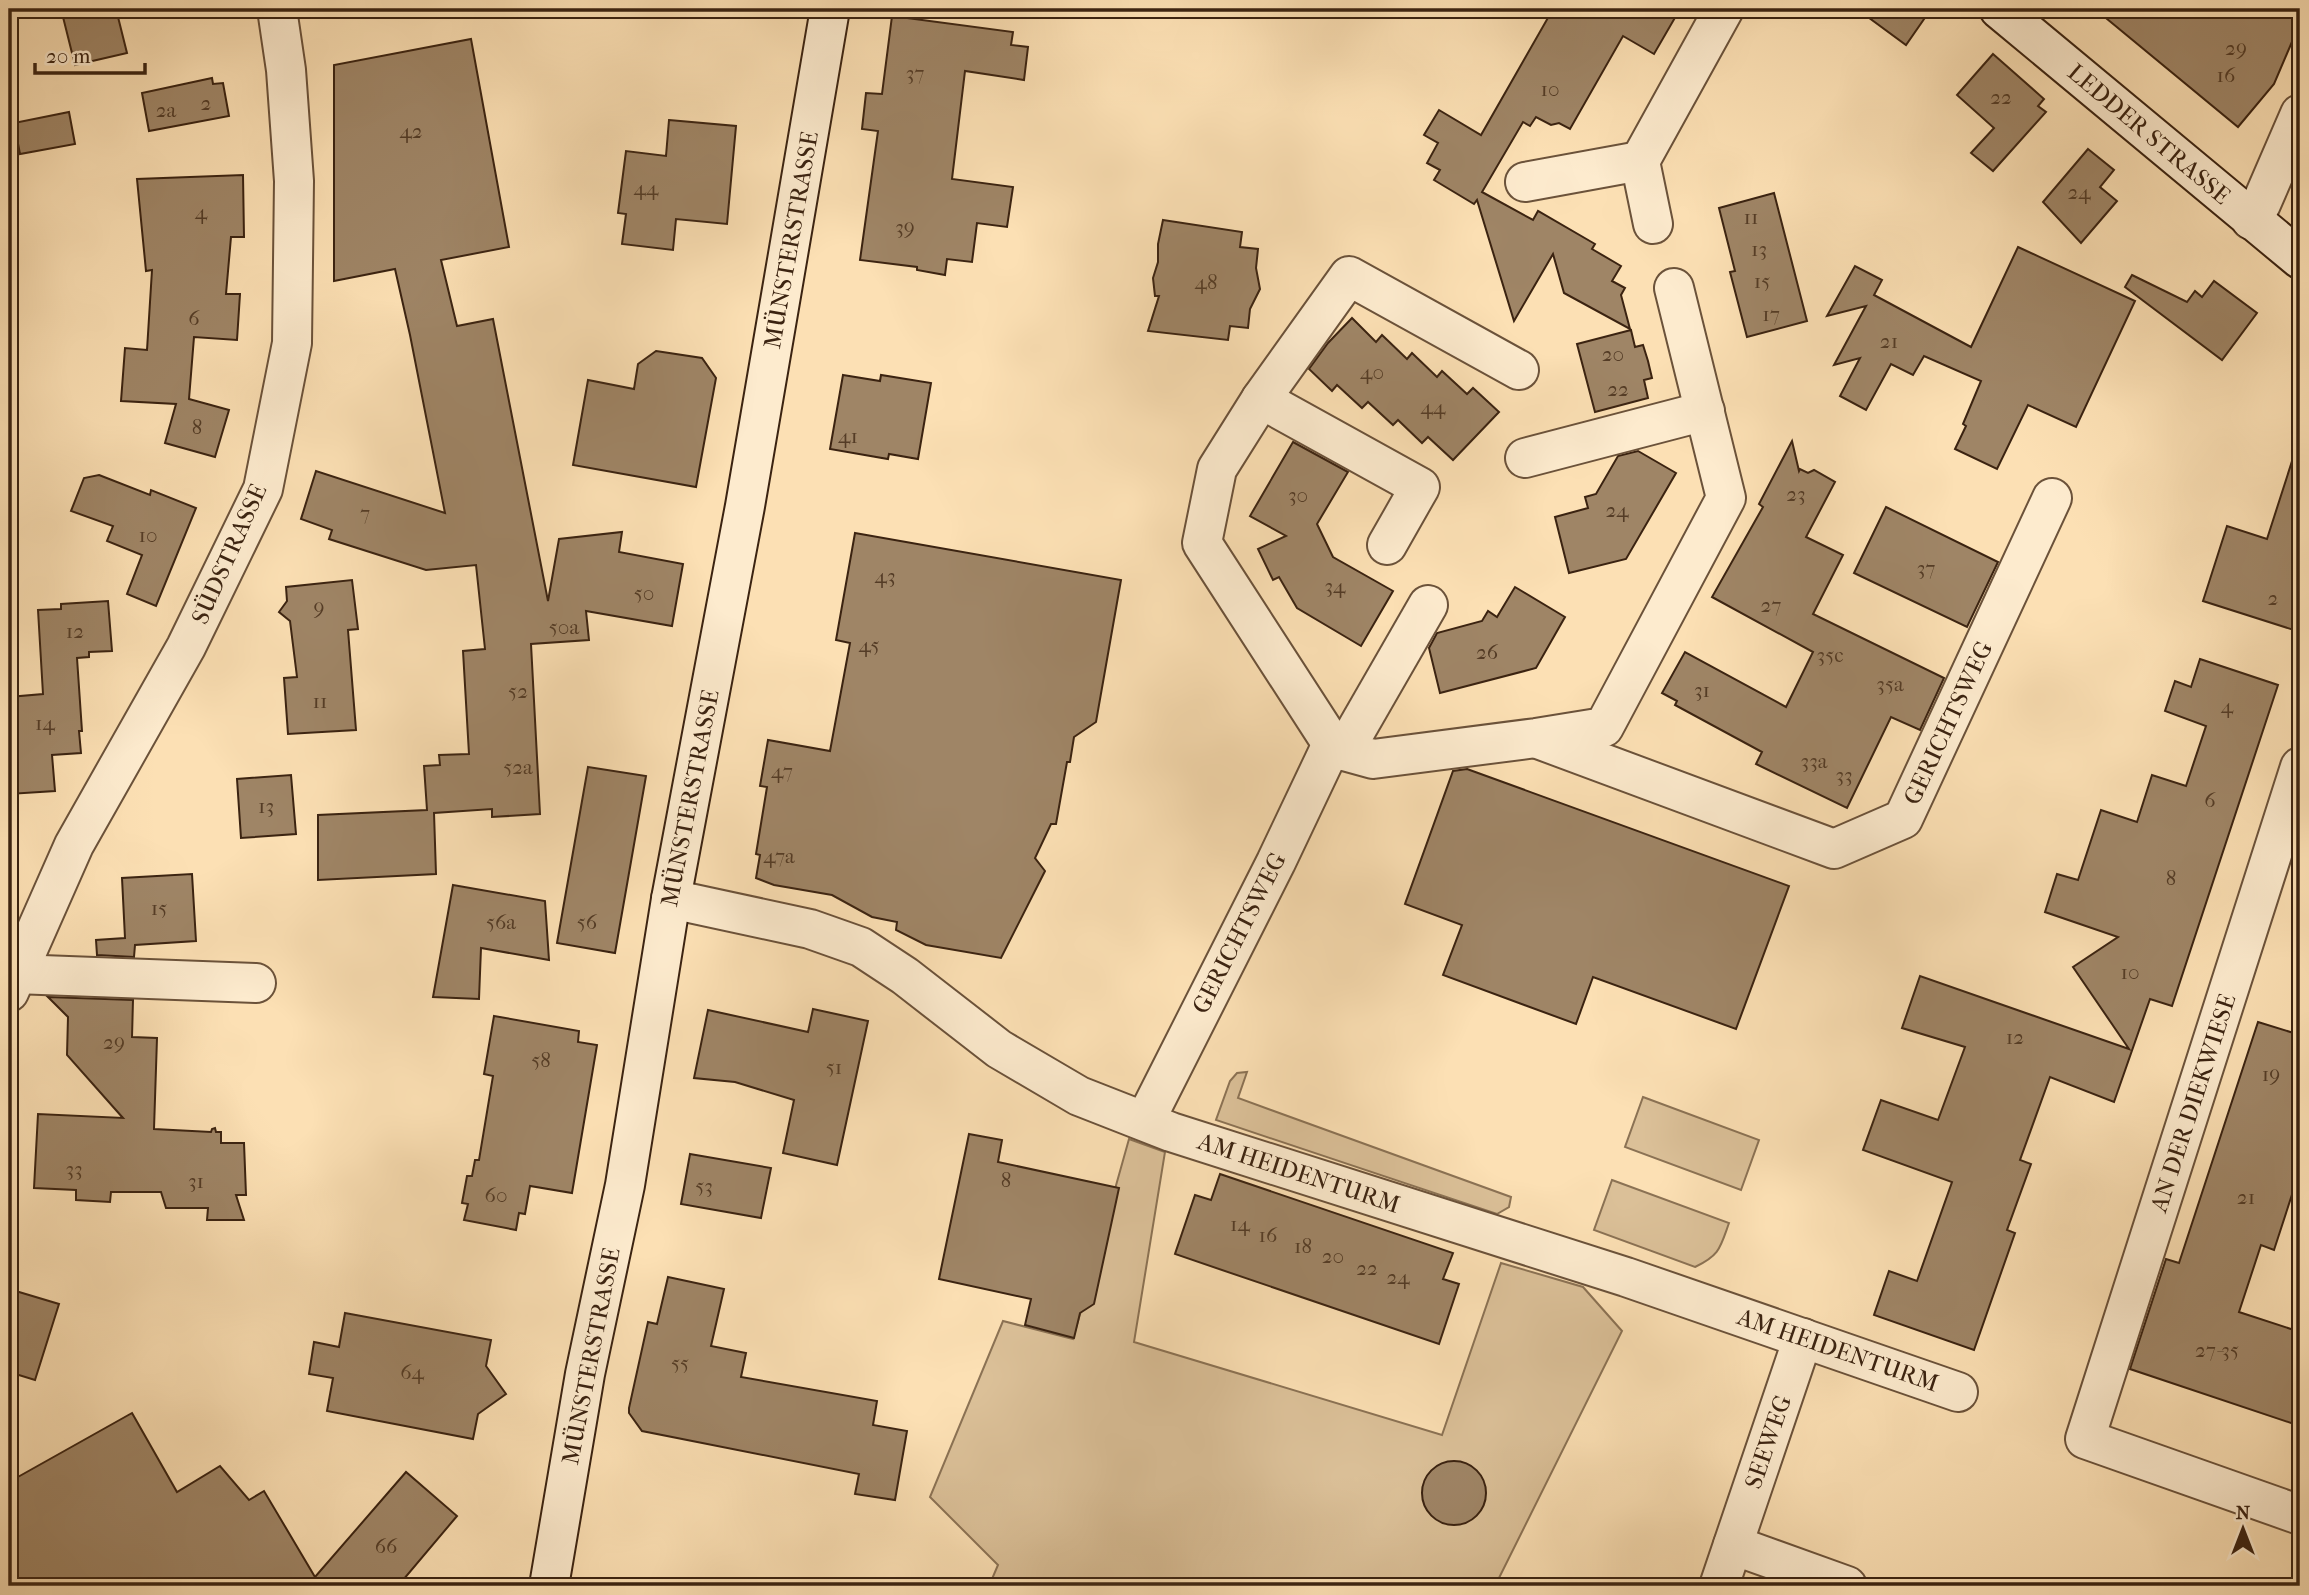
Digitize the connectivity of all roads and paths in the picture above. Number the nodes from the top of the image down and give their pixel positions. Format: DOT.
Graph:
graph roads {
  1 [pos="277,9"];
  2 [pos="830,9"];
  3 [pos="1724,9"];
  4 [pos="1998,9"];
  5 [pos="2300,114"];
  6 [pos="1640,161"];
  7 [pos="1525,182"];
  8 [pos="2250,220"];
  9 [pos="1653,224"];
  10 [pos="2300,260"];
  11 [pos="1674,288"];
  12 [pos="1519,370"];
  13 [pos="1261,399"];
  14 [pos="1704,411"];
  15 [pos="1525,458"];
  16 [pos="2052,498"];
  17 [pos="1387,545"];
  18 [pos="1428,606"];
  19 [pos="1536,738"];
  20 [pos="1338,747"];
  21 [pos="2300,767"];
  22 [pos="671,899"];
  23 [pos="12,983"];
  24 [pos="256,983"];
  25 [pos="1145,1121"];
  26 [pos="1803,1339"];
  27 [pos="1958,1392"];
  28 [pos="2300,1515"];
  29 [pos="1733,1545"];
  30 [pos="550,1586"];
  31 [pos="1719,1586"];
  32 [pos="1847,1586"];
  1 -- 23 [label="street, SÜDSTRASSE"];
  2 -- 22 [label="street, MÜNSTERSTRASSE"];
  3 -- 6 [label="street"];
  4 -- 8 [label="street, LEDDER STRASSE"];
  5 -- 8 [label="street"];
  6 -- 7 [label="street"];
  6 -- 9 [label="street"];
  8 -- 10 [label="street, LEDDER STRASSE"];
  11 -- 14 [label="street, GERICHTSWEG"];
  12 -- 13 [label="street"];
  13 -- 17 [label="street"];
  13 -- 20 [label="street"];
  14 -- 15 [label="street"];
  14 -- 19 [label="street, GERICHTSWEG"];
  16 -- 19 [label="street, GERICHTSWEG"];
  18 -- 20 [label="street, GERICHTSWEG"];
  19 -- 20 [label="street, GERICHTSWEG"];
  20 -- 25 [label="street, GERICHTSWEG"];
  21 -- 28 [label="street, AN DER DIEKWIESE"];
  22 -- 25 [label="street, AM HEIDENTURM"];
  22 -- 30 [label="street, MÜNSTERSTRASSE"];
  23 -- 24 [label="street, SÜDSTRASSE"];
  25 -- 26 [label="street, AM HEIDENTURM"];
  26 -- 27 [label="street, AM HEIDENTURM"];
  26 -- 29 [label="street, SEEWEG"];
  29 -- 31 [label="street, SEEWEG"];
  29 -- 32 [label="street"];
}
